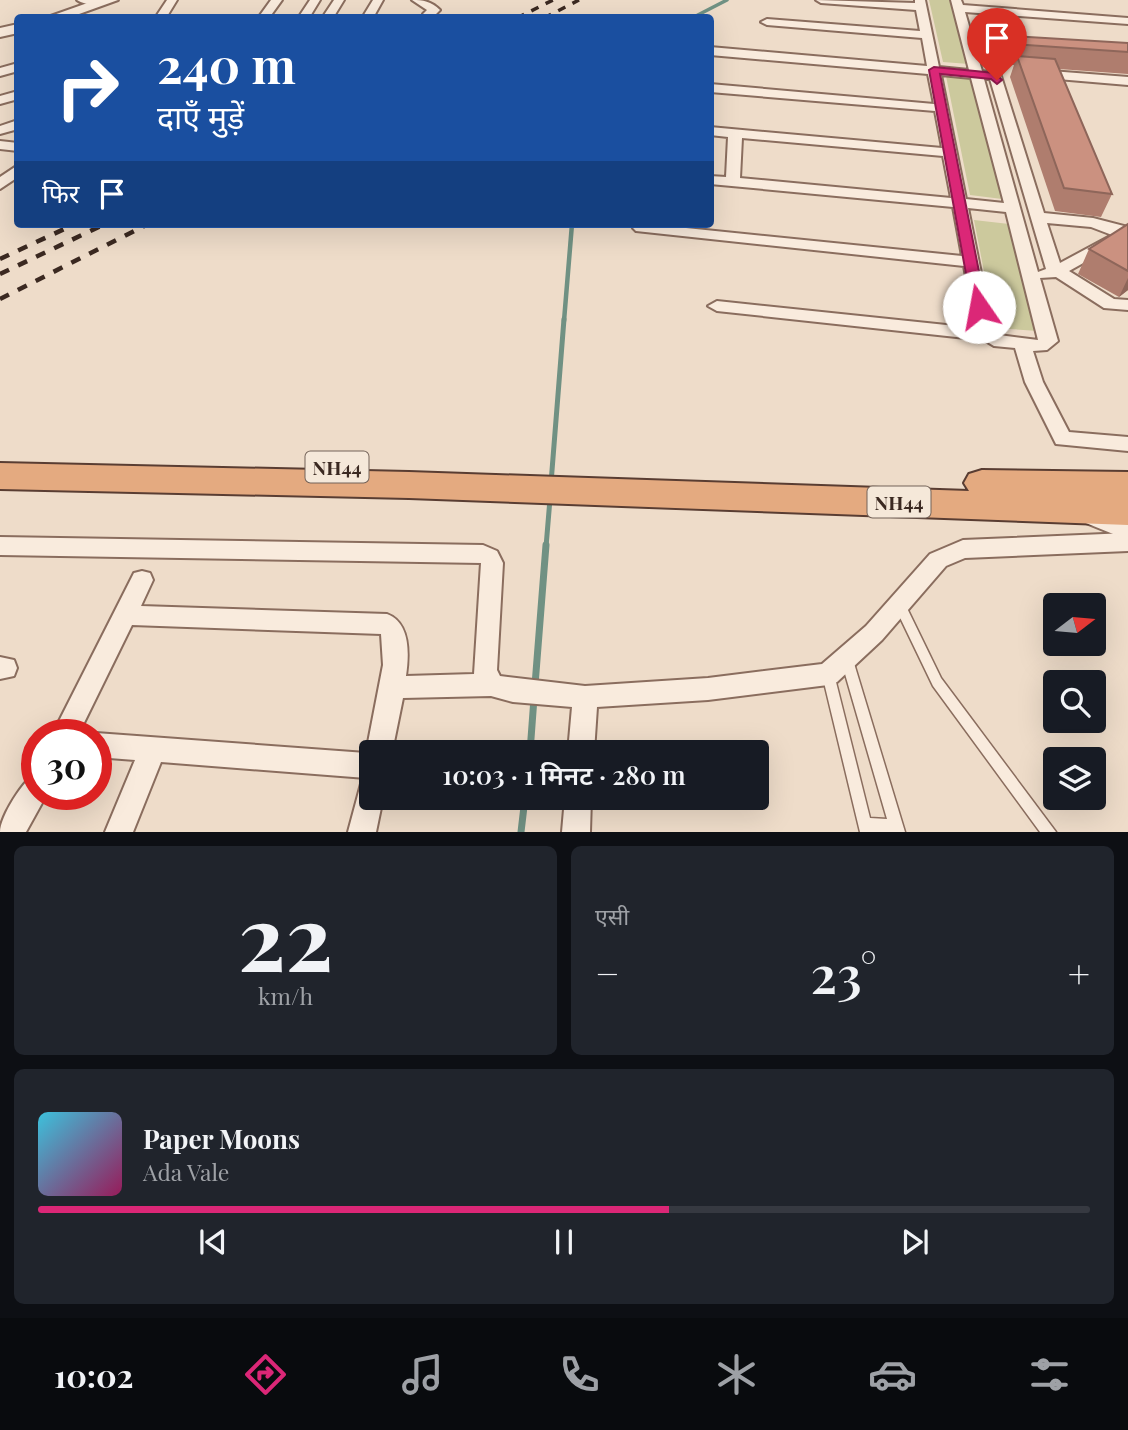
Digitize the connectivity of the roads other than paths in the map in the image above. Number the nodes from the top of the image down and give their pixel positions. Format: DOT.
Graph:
graph roads {
  1 [pos="82,0"];
  2 [pos="277,0"];
  3 [pos="417,0"];
  4 [pos="821,0"];
  5 [pos="107,1"];
  6 [pos="920,4"];
  7 [pos="956,4"];
  8 [pos="65,14"];
  9 [pos="266,14"];
  10 [pos="429,14"];
  11 [pos="1128,21"];
  12 [pos="767,22"];
  13 [pos="928,35"];
  14 [pos="993,39"];
  15 [pos="714,51"];
  16 [pos="934,70"];
  17 [pos="999,73"];
  18 [pos="1028,73"];
  19 [pos="975,74"];
  20 [pos="1128,82"];
  21 [pos="714,88"];
  22 [pos="940,108"];
  23 [pos="714,131"];
  24 [pos="735,133"];
  25 [pos="951,153"];
  26 [pos="714,180"];
  27 [pos="733,182"];
  28 [pos="961,203"];
  29 [pos="1012,208"];
  30 [pos="1037,217"];
  31 [pos="641,228"];
  32 [pos="1127,233"];
  33 [pos="970,262"];
  34 [pos="1056,272"];
  35 [pos="1031,275"];
  36 [pos="1128,305"];
  37 [pos="717,306"];
  38 [pos="987,335"];
  39 [pos="1021,343"];
  40 [pos="1128,444"];
  41 [pos="0,459"];
  42 [pos="0,476"];
  43 [pos="672,485"];
  44 [pos="1128,485"];
  45 [pos="1079,509"];
  46 [pos="1128,511"];
  47 [pos="1128,529"];
  48 [pos="1128,542"];
  49 [pos="0,546"];
  50 [pos="142,580"];
  51 [pos="900,604"];
  52 [pos="127,615"];
  53 [pos="837,667"];
  54 [pos="394,687"];
  55 [pos="502,688"];
  56 [pos="584,697"];
  57 [pos="73,719"];
  58 [pos="382,740"];
  59 [pos="582,740"];
  60 [pos="112,746"];
  61 [pos="153,749"];
  62 [pos="359,765"];
  63 [pos="23,810"];
  64 [pos="366,810"];
  65 [pos="577,810"];
  66 [pos="866,828"];
  67 [pos="897,829"];
  68 [pos="10,831"];
  69 [pos="119,831"];
  70 [pos="362,831"];
  71 [pos="576,831"];
  72 [pos="1049,831"];
  1 -- 5 [label="street"];
  2 -- 9 [label="street"];
  3 -- 10 [label="street"];
  4 -- 6 [label="street"];
  5 -- 8 [label="street"];
  6 -- 13 [label="street"];
  7 -- 11 [label="street"];
  7 -- 19 [label="street"];
  12 -- 13 [label="street"];
  13 -- 16 [label="street"];
  14 -- 17 [label="street"];
  15 -- 16 [label="street"];
  16 -- 19 [label="street"];
  16 -- 22 [label="street"];
  17 -- 19 [label="street"];
  17 -- 30 [label="street"];
  18 -- 20 [label="street"];
  19 -- 29 [label="street"];
  21 -- 22 [label="street"];
  22 -- 25 [label="street"];
  23 -- 24 [label="street"];
  24 -- 25 [label="street"];
  24 -- 27 [label="street"];
  25 -- 28 [label="street"];
  26 -- 27 [label="street"];
  27 -- 28 [label="street"];
  28 -- 29 [label="street"];
  28 -- 33 [label="street"];
  29 -- 35 [label="street"];
  30 -- 32 [label="street"];
  30 -- 34 [label="street"];
  31 -- 33 [label="street"];
  32 -- 34 [label="street"];
  33 -- 38 [label="street"];
  34 -- 35 [label="street"];
  34 -- 36 [label="street"];
  35 -- 39 [label="street"];
  37 -- 38 [label="street"];
  38 -- 39 [label="street"];
  39 -- 40 [label="street"];
  41 -- 43 [label="highway, NH44"];
  42 -- 43 [label="highway, NH44"];
  43 -- 44 [label="highway, NH44"];
  43 -- 45 [label="highway, NH44"];
  45 -- 46 [label="highway, NH44"];
  45 -- 47 [label="street"];
  48 -- 51 [label="street"];
  49 -- 55 [label="street"];
  50 -- 52 [label="street"];
  51 -- 53 [label="street"];
  51 -- 72 [label="lane"];
  52 -- 54 [label="street"];
  52 -- 57 [label="street"];
  53 -- 56 [label="street"];
  53 -- 66 [label="lane"];
  53 -- 67 [label="lane"];
  54 -- 55 [label="street"];
  54 -- 58 [label="street"];
  55 -- 56 [label="street"];
  56 -- 59 [label="street"];
  60 -- 61 [label="street"];
  61 -- 62 [label="street"];
  61 -- 69 [label="street"];
  63 -- 68 [label="street"];
  64 -- 70 [label="street"];
  65 -- 71 [label="street"];
  66 -- 67 [label="lane"];
}
